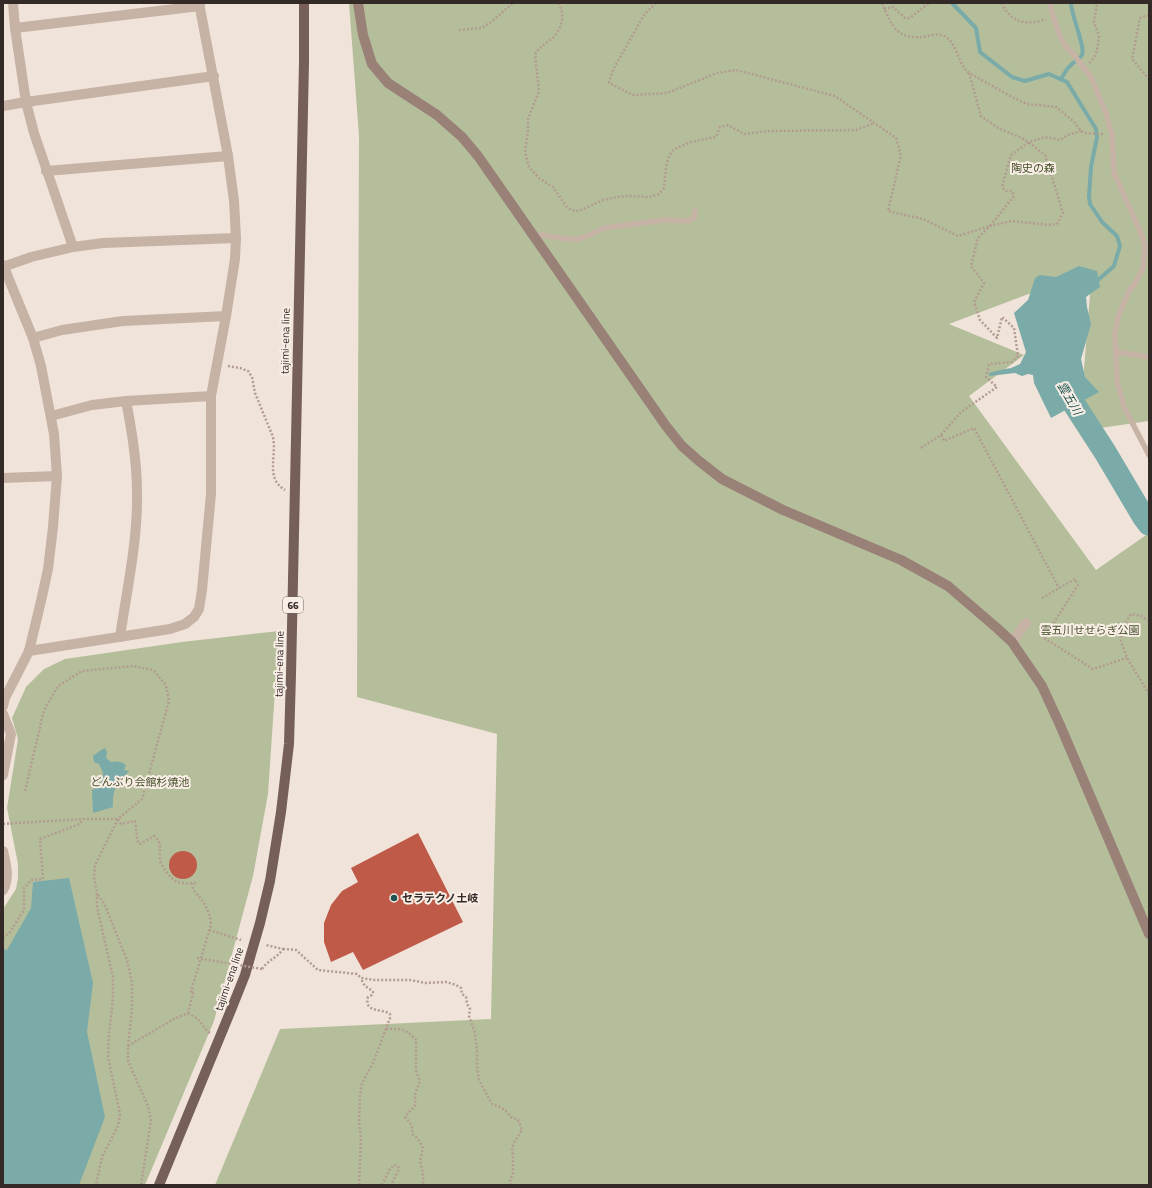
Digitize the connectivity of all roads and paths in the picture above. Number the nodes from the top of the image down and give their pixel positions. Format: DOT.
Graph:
graph roads {
  1 [pos="13,3"];
  2 [pos="304,3"];
  3 [pos="358,3"];
  4 [pos="512,3"];
  5 [pos="559,3"];
  6 [pos="656,3"];
  7 [pos="882,3"];
  8 [pos="929,3"];
  9 [pos="1002,3"];
  10 [pos="1050,3"];
  11 [pos="1097,3"];
  12 [pos="200,5"];
  13 [pos="884,9"];
  14 [pos="1053,16"];
  15 [pos="1149,16"];
  16 [pos="15,28"];
  17 [pos="459,30"];
  18 [pos="1084,67"];
  19 [pos="969,73"];
  20 [pos="214,76"];
  21 [pos="1149,78"];
  22 [pos="26,102"];
  23 [pos="3,106"];
  24 [pos="874,123"];
  25 [pos="1081,131"];
  26 [pos="1104,134"];
  27 [pos="1029,142"];
  28 [pos="228,156"];
  29 [pos="46,171"];
  30 [pos="696,211"];
  31 [pos="990,226"];
  32 [pos="534,236"];
  33 [pos="236,238"];
  34 [pos="73,247"];
  35 [pos="3,266"];
  36 [pos="226,316"];
  37 [pos="33,338"];
  38 [pos="1116,352"];
  39 [pos="1149,357"];
  40 [pos="217,364"];
  41 [pos="211,396"];
  42 [pos="126,401"];
  43 [pos="50,416"];
  44 [pos="940,435"];
  45 [pos="921,448"];
  46 [pos="1149,456"];
  47 [pos="57,476"];
  48 [pos="3,478"];
  49 [pos="286,490"];
  50 [pos="1059,588"];
  51 [pos="1042,598"];
  52 [pos="1149,621"];
  53 [pos="1026,623"];
  54 [pos="120,637"];
  55 [pos="1012,642"];
  56 [pos="29,651"];
  57 [pos="1127,658"];
  58 [pos="1149,694"];
  59 [pos="4,700"];
  60 [pos="3,714"];
  61 [pos="3,774"];
  62 [pos="25,791"];
  63 [pos="82,819"];
  64 [pos="118,819"];
  65 [pos="3,824"];
  66 [pos="3,851"];
  67 [pos="3,890"];
  68 [pos="97,894"];
  69 [pos="209,930"];
  70 [pos="1149,934"];
  71 [pos="3,938"];
  72 [pos="241,940"];
  73 [pos="266,945"];
  74 [pos="283,949"];
  75 [pos="197,958"];
  76 [pos="361,978"];
  77 [pos="188,1013"];
  78 [pos="386,1029"];
  79 [pos="212,1034"];
  80 [pos="128,1046"];
  81 [pos="96,1185"];
  82 [pos="141,1185"];
  83 [pos="159,1185"];
  84 [pos="359,1185"];
  85 [pos="382,1185"];
  86 [pos="391,1185"];
  87 [pos="422,1185"];
  88 [pos="511,1185"];
  1 -- 16 [label="street"];
  2 -- 83 [label="main road, tajimi-ena line / 66"];
  3 -- 32 [label="street"];
  4 -- 17 [label="path"];
  5 -- 24 [label="path"];
  6 -- 24 [label="path"];
  7 -- 13 [label="path"];
  8 -- 13 [label="path"];
  9 -- 14 [label="path"];
  10 -- 14 [label="lane"];
  11 -- 18 [label="path"];
  12 -- 16 [label="street"];
  12 -- 20 [label="street"];
  13 -- 19 [label="path"];
  14 -- 18 [label="lane"];
  15 -- 21 [label="path"];
  16 -- 22 [label="street"];
  18 -- 38 [label="lane"];
  19 -- 25 [label="path"];
  19 -- 27 [label="path"];
  20 -- 22 [label="street"];
  20 -- 28 [label="street"];
  22 -- 23 [label="street"];
  22 -- 29 [label="street"];
  24 -- 31 [label="path"];
  25 -- 26 [label="path"];
  25 -- 27 [label="path"];
  27 -- 31 [label="path"];
  27 -- 31 [label="path"];
  28 -- 29 [label="street"];
  28 -- 33 [label="street"];
  29 -- 34 [label="street"];
  30 -- 32 [label="lane"];
  31 -- 44 [label="path"];
  32 -- 55 [label="street"];
  33 -- 34 [label="street"];
  33 -- 36 [label="street"];
  34 -- 35 [label="street"];
  35 -- 37 [label="street"];
  36 -- 37 [label="street"];
  36 -- 40 [label="street"];
  37 -- 43 [label="street"];
  38 -- 39 [label="lane"];
  38 -- 46 [label="lane"];
  40 -- 41 [label="street"];
  40 -- 49 [label="path"];
  41 -- 42 [label="street"];
  41 -- 54 [label="street"];
  42 -- 43 [label="street"];
  42 -- 54 [label="street"];
  43 -- 47 [label="street"];
  44 -- 45 [label="path"];
  44 -- 50 [label="path"];
  47 -- 48 [label="street"];
  47 -- 56 [label="street"];
  50 -- 51 [label="path"];
  50 -- 57 [label="path"];
  52 -- 57 [label="path"];
  53 -- 55 [label="street"];
  54 -- 56 [label="street"];
  55 -- 70 [label="street"];
  56 -- 59 [label="street"];
  57 -- 58 [label="path"];
  60 -- 61 [label="street"];
  62 -- 64 [label="path"];
  63 -- 64 [label="path"];
  63 -- 65 [label="path"];
  63 -- 71 [label="path"];
  64 -- 68 [label="path"];
  64 -- 69 [label="path"];
  66 -- 67 [label="street"];
  68 -- 80 [label="path"];
  68 -- 81 [label="path"];
  69 -- 72 [label="path"];
  69 -- 77 [label="path"];
  73 -- 74 [label="path"];
  74 -- 75 [label="path, bridge"];
  74 -- 76 [label="path"];
  76 -- 78 [label="path"];
  76 -- 88 [label="path"];
  77 -- 79 [label="path"];
  77 -- 80 [label="path"];
  78 -- 84 [label="path"];
  78 -- 87 [label="path"];
  80 -- 82 [label="path"];
  85 -- 86 [label="path"];
}
